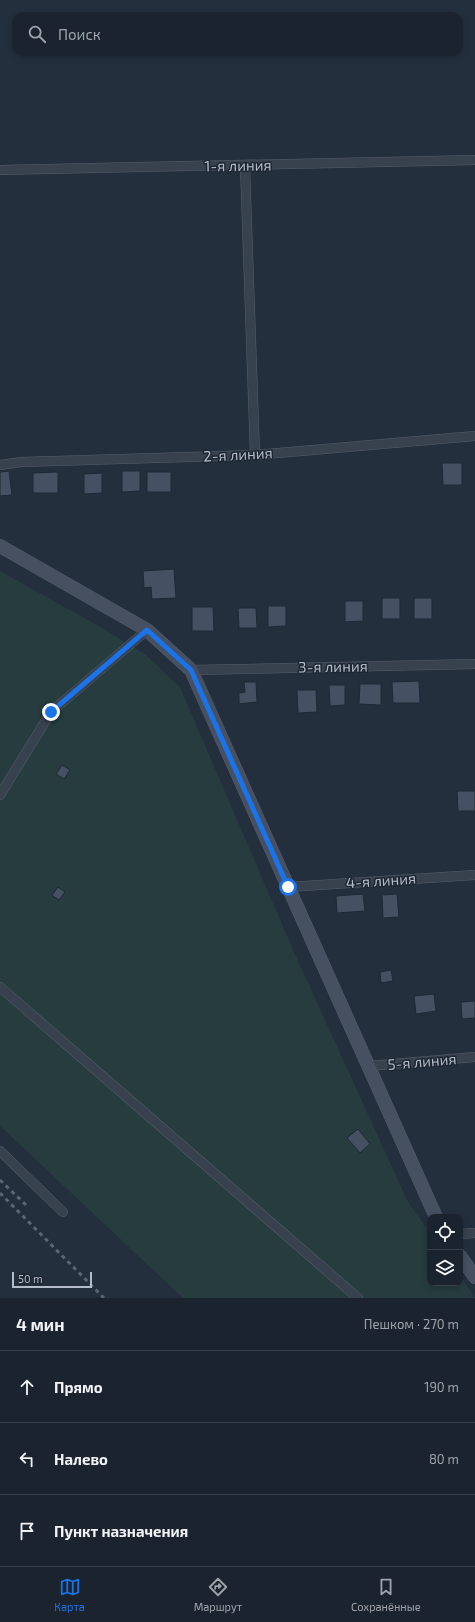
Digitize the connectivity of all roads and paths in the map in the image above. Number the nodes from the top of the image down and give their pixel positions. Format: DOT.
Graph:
graph roads {
  1 [pos="475,160"];
  2 [pos="245,166"];
  3 [pos="0,170"];
  4 [pos="475,436"];
  5 [pos="255,455"];
  6 [pos="0,465"];
  7 [pos="0,546"];
  8 [pos="147,630"];
  9 [pos="475,664"];
  10 [pos="191,670"];
  11 [pos="0,795"];
  12 [pos="475,875"];
  13 [pos="288,887"];
  14 [pos="0,987"];
  15 [pos="475,1057"];
  16 [pos="369,1066"];
  17 [pos="0,1151"];
  18 [pos="63,1212"];
  19 [pos="435,1214"];
  20 [pos="475,1233"];
  21 [pos="463,1234"];
  22 [pos="463,1260"];
  23 [pos="475,1277"];
  24 [pos="358,1298"];
  1 -- 2 [label="street, 1-я линия"];
  2 -- 3 [label="street, 1-я линия"];
  2 -- 5 [label="street"];
  4 -- 5 [label="street, 2-я линия"];
  5 -- 6 [label="street, 2-я линия"];
  7 -- 8 [label="street"];
  8 -- 10 [label="street"];
  8 -- 11 [label="street"];
  9 -- 10 [label="street, 3-я линия"];
  10 -- 13 [label="street"];
  12 -- 13 [label="street, 4-я линия"];
  13 -- 16 [label="street"];
  14 -- 24 [label="street"];
  15 -- 16 [label="street, 5-я линия"];
  16 -- 19 [label="street"];
  17 -- 18 [label="street"];
  20 -- 21 [label="street"];
  22 -- 23 [label="street"];
}
